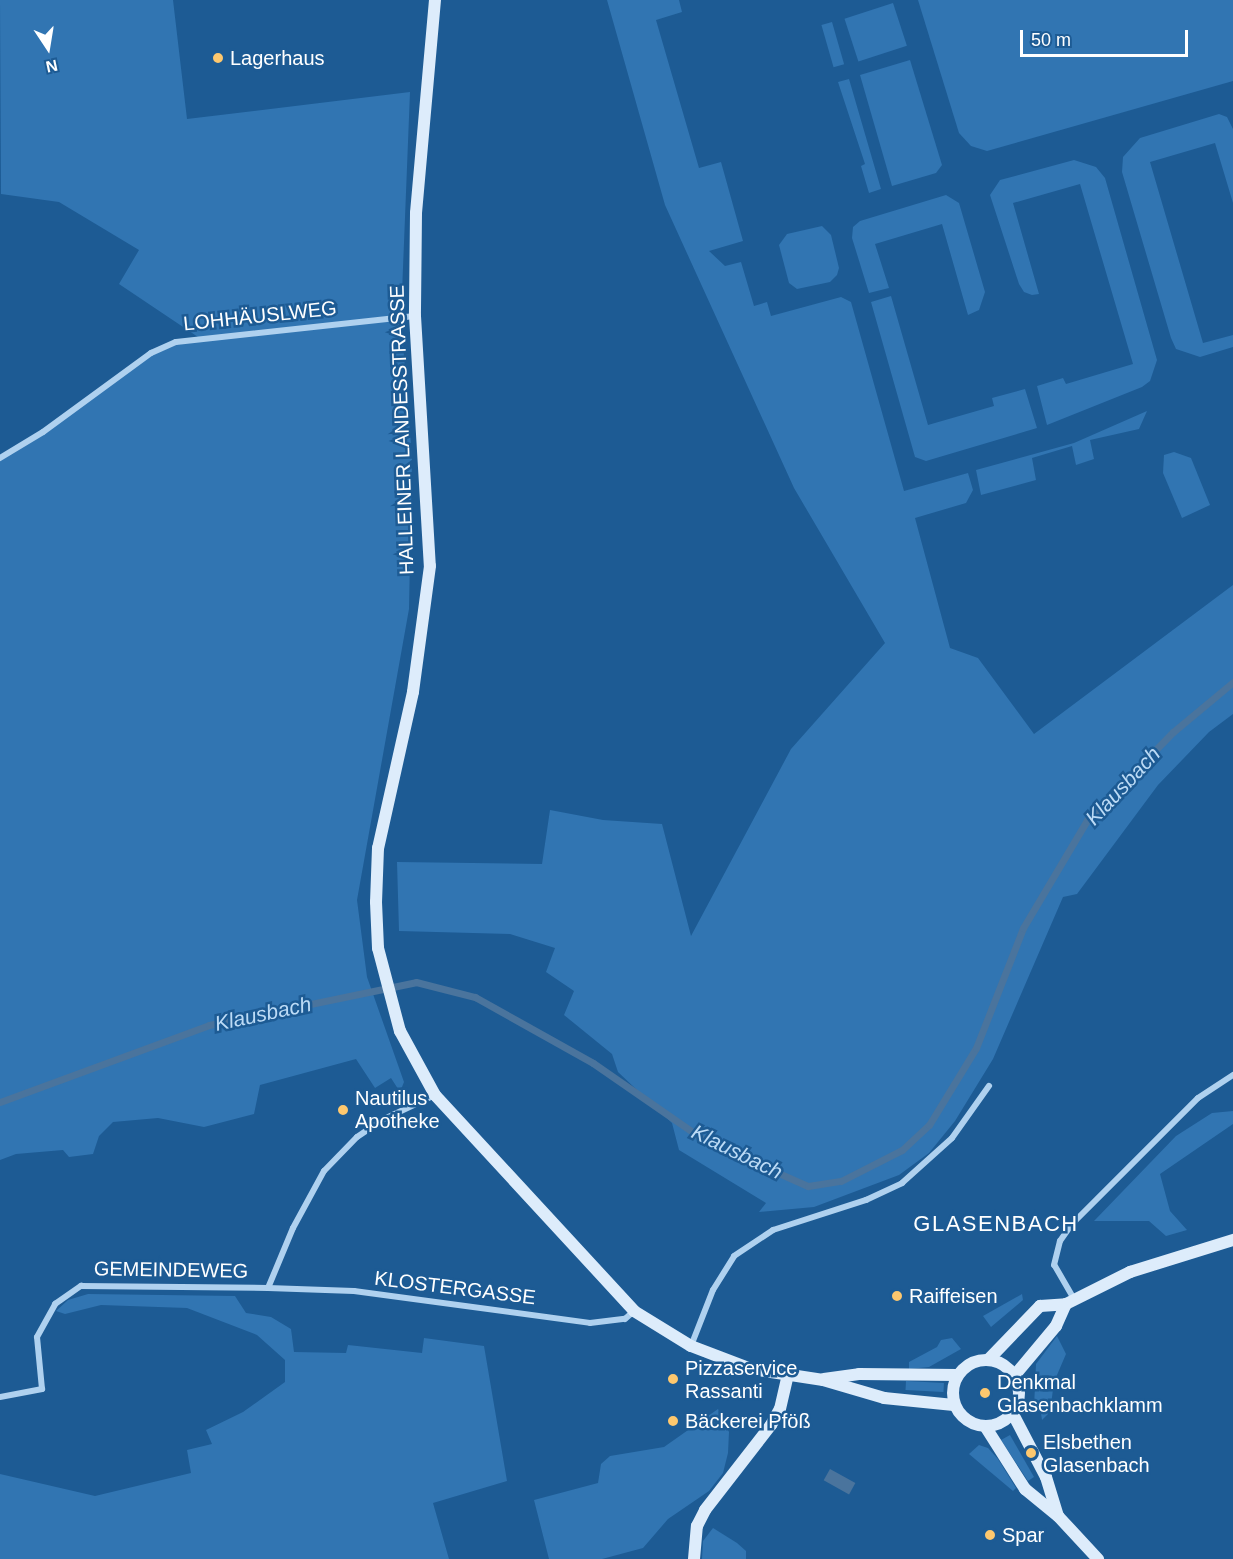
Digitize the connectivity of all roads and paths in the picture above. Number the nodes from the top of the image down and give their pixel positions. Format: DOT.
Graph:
graph roads {
  1 [pos="435,0"];
  2 [pos="415,316"];
  3 [pos="0,458"];
  4 [pos="1233,1075"];
  5 [pos="989,1086"];
  6 [pos="435,1095"];
  7 [pos="1233,1240"];
  8 [pos="268,1288"];
  9 [pos="1070,1301"];
  10 [pos="634,1311"];
  11 [pos="691,1346"];
  12 [pos="989,1359"];
  13 [pos="788,1374"];
  14 [pos="957,1375"];
  15 [pos="1015,1375"];
  16 [pos="823,1380"];
  17 [pos="0,1397"];
  18 [pos="954,1405"];
  19 [pos="1012,1414"];
  20 [pos="985,1426"];
  21 [pos="1058,1516"];
  22 [pos="694,1559"];
  23 [pos="1098,1559"];
  1 -- 2 [label="main road, HALLEINER LANDESSTRASSE"];
  2 -- 3 [label="street, LOHHÄUSLWEG"];
  2 -- 6 [label="main road, HALLEINER LANDESSTRASSE"];
  4 -- 9 [label="street"];
  5 -- 11 [label="street"];
  6 -- 8 [label="street, GEMEINDEWEG"];
  6 -- 10 [label="main road, HALLEINER LANDESSTRASSE"];
  7 -- 9 [label="main road"];
  8 -- 10 [label="street, KLOSTERGASSE"];
  8 -- 17 [label="street, GEMEINDEWEG"];
  9 -- 12 [label="main road"];
  9 -- 15 [label="main road"];
  10 -- 11 [label="main road, HALLEINER LANDESSTRASSE"];
  11 -- 13 [label="main road, HALLEINER LANDESSTRASSE"];
  12 -- 14 [label="main road"];
  12 -- 15 [label="main road"];
  13 -- 16 [label="main road, HALLEINER LANDESSTRASSE"];
  13 -- 22 [label="main road"];
  14 -- 16 [label="main road"];
  14 -- 18 [label="main road"];
  15 -- 19 [label="main road"];
  16 -- 18 [label="main road"];
  18 -- 20 [label="main road"];
  19 -- 20 [label="main road"];
  19 -- 21 [label="main road"];
  20 -- 21 [label="main road"];
  21 -- 23 [label="main road"];
}
